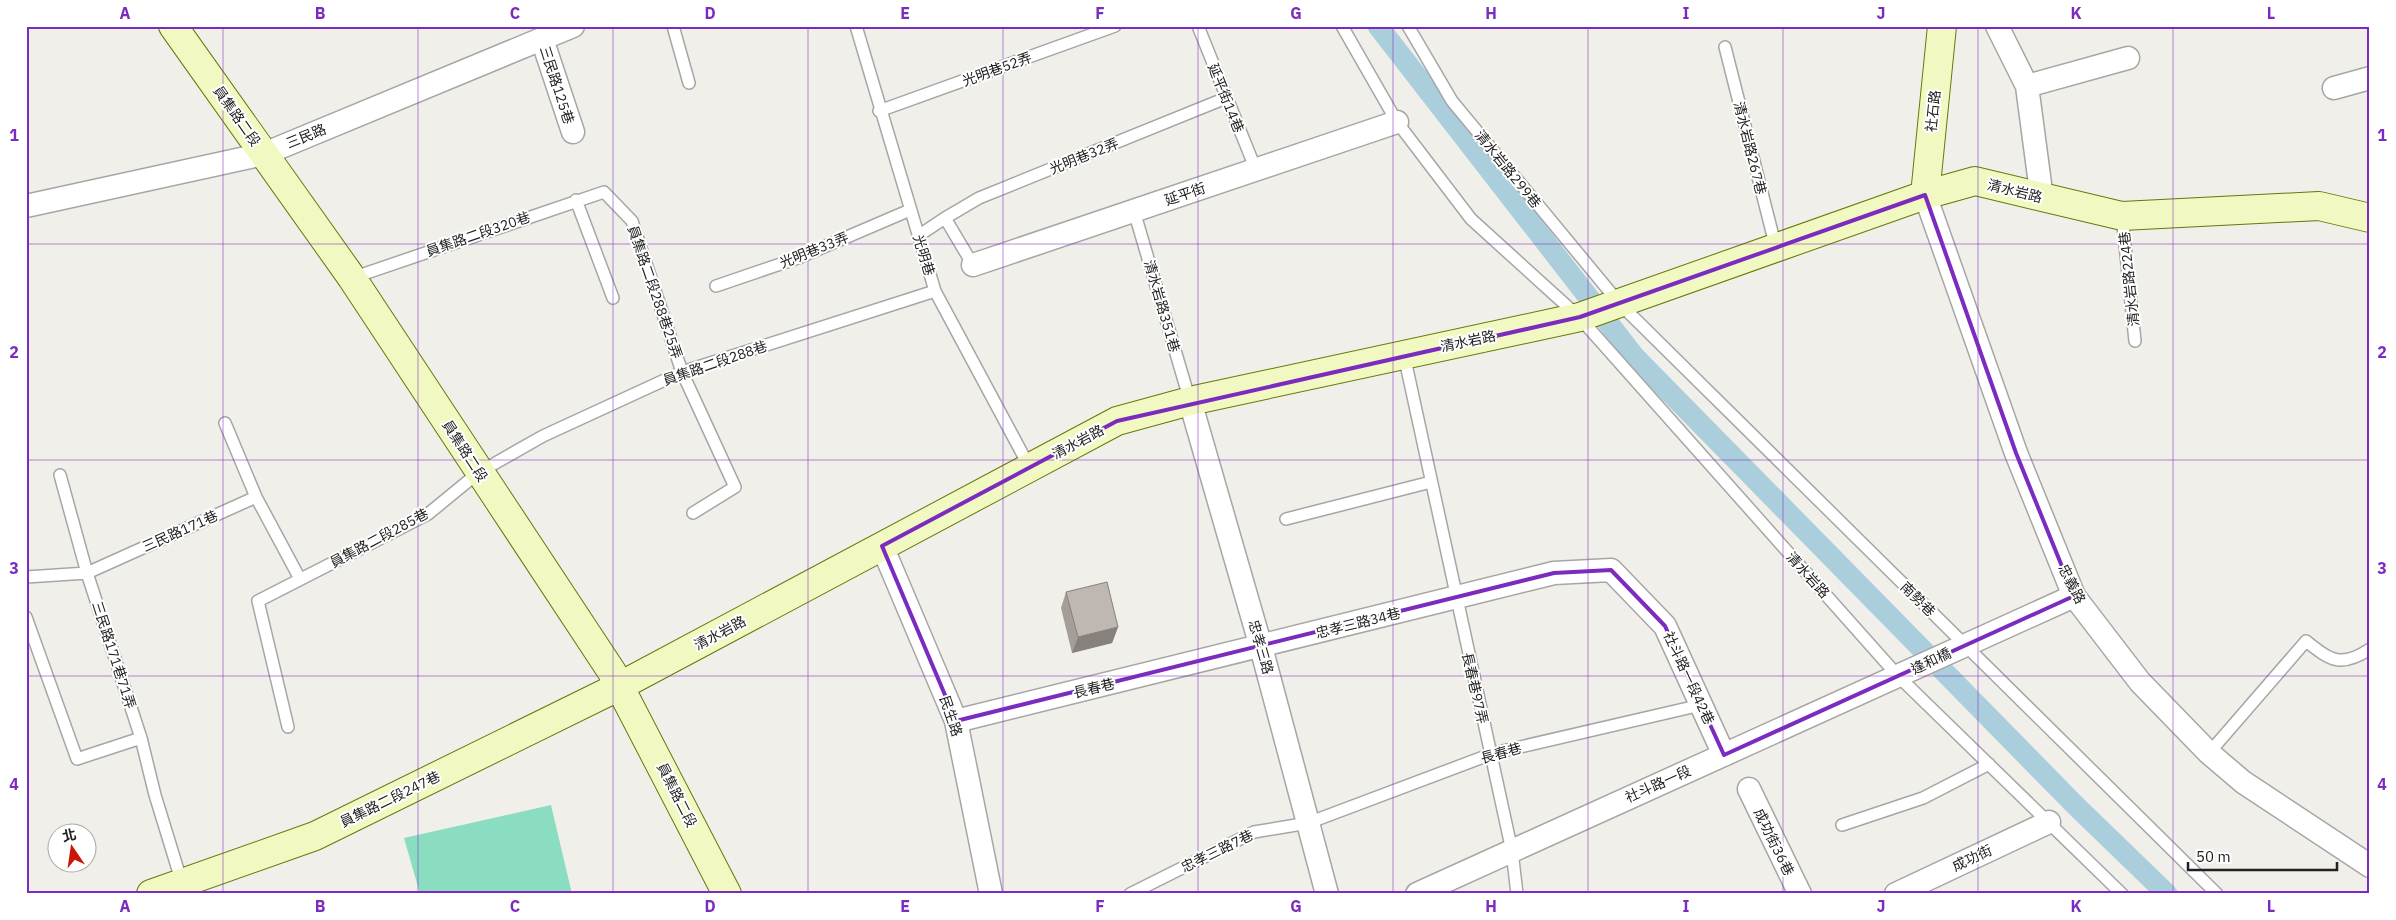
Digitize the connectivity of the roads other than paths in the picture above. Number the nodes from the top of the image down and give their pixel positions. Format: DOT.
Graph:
graph roads {
  1 [pos="173,26"];
  2 [pos="573,26"];
  3 [pos="673,26"];
  4 [pos="856,26"];
  5 [pos="1115,26"];
  6 [pos="1198,26"];
  7 [pos="1342,26"];
  8 [pos="1408,26"];
  9 [pos="1942,26"];
  10 [pos="1997,26"];
  11 [pos="540,33"];
  12 [pos="1725,47"];
  13 [pos="2128,58"];
  14 [pos="2370,78"];
  15 [pos="690,83"];
  16 [pos="2027,86"];
  17 [pos="2334,88"];
  18 [pos="1226,98"];
  19 [pos="880,111"];
  20 [pos="1397,122"];
  21 [pos="573,132"];
  22 [pos="264,154"];
  23 [pos="1256,170"];
  24 [pos="604,192"];
  25 [pos="1925,195"];
  26 [pos="2042,199"];
  27 [pos="576,200"];
  28 [pos="26,206"];
  29 [pos="910,210"];
  30 [pos="1134,211"];
  31 [pos="2122,216"];
  32 [pos="945,218"];
  33 [pos="2370,218"];
  34 [pos="918,236"];
  35 [pos="1776,248"];
  36 [pos="973,265"];
  37 [pos="352,278"];
  38 [pos="716,286"];
  39 [pos="936,291"];
  40 [pos="614,298"];
  41 [pos="1619,304"];
  42 [pos="1580,317"];
  43 [pos="2135,341"];
  44 [pos="1404,355"];
  45 [pos="682,372"];
  46 [pos="1190,401"];
  47 [pos="225,423"];
  48 [pos="1030,468"];
  49 [pos="478,472"];
  50 [pos="60,475"];
  51 [pos="1430,482"];
  52 [pos="256,496"];
  53 [pos="693,512"];
  54 [pos="1286,519"];
  55 [pos="882,546"];
  56 [pos="87,573"];
  57 [pos="26,577"];
  58 [pos="300,579"];
  59 [pos="2074,596"];
  60 [pos="1455,599"];
  61 [pos="26,617"];
  62 [pos="1964,646"];
  63 [pos="1262,647"];
  64 [pos="2370,649"];
  65 [pos="1899,676"];
  66 [pos="620,686"];
  67 [pos="1701,705"];
  68 [pos="956,721"];
  69 [pos="288,727"];
  70 [pos="142,738"];
  71 [pos="2209,753"];
  72 [pos="1490,754"];
  73 [pos="1724,755"];
  74 [pos="1989,764"];
  75 [pos="1749,789"];
  76 [pos="2049,822"];
  77 [pos="1308,823"];
  78 [pos="1842,825"];
  79 [pos="1512,851"];
  80 [pos="2370,866"];
  81 [pos="182,883"];
  82 [pos="151,894"];
  83 [pos="727,894"];
  84 [pos="992,894"];
  85 [pos="1130,894"];
  86 [pos="1327,894"];
  87 [pos="1417,894"];
  88 [pos="1518,894"];
  89 [pos="1800,894"];
  90 [pos="1896,894"];
  91 [pos="2122,894"];
  92 [pos="2217,894"];
  1 -- 22 [label="street, 員集路二段"];
  2 -- 11 [label="street, 三民路"];
  3 -- 15 [label="lane"];
  4 -- 19 [label="lane, 光明巷"];
  5 -- 19 [label="lane, 光明巷52弄"];
  6 -- 18 [label="lane, 延平街14巷"];
  7 -- 20 [label="lane, 清水岩路"];
  8 -- 41 [label="lane, 清水岩路299巷"];
  9 -- 25 [label="street, 社石路"];
  10 -- 16 [label="street"];
  11 -- 21 [label="street, 三民路125巷"];
  11 -- 22 [label="street, 三民路"];
  12 -- 35 [label="lane, 清水岩路267巷"];
  13 -- 16 [label="street"];
  14 -- 17 [label="street"];
  16 -- 26 [label="street"];
  18 -- 23 [label="lane, 延平街14巷"];
  18 -- 32 [label="lane, 光明巷32弄"];
  19 -- 29 [label="lane, 光明巷"];
  20 -- 23 [label="street, 延平街"];
  20 -- 42 [label="lane, 清水岩路"];
  22 -- 28 [label="street, 三民路"];
  22 -- 37 [label="street, 員集路二段"];
  23 -- 30 [label="street, 延平街"];
  24 -- 27 [label="lane, 員集路二段320巷"];
  24 -- 45 [label="lane, 員集路二段288巷25弄"];
  25 -- 26 [label="street, 清水岩路"];
  25 -- 35 [label="street, 清水岩路"];
  25 -- 59 [label="street, 忠義路"];
  26 -- 31 [label="street, 清水岩路"];
  27 -- 37 [label="lane, 員集路二段320巷"];
  27 -- 40 [label="lane"];
  29 -- 34 [label="lane, 光明巷"];
  29 -- 38 [label="lane, 光明巷33弄"];
  30 -- 36 [label="street, 延平街"];
  30 -- 46 [label="lane, 清水岩路351巷"];
  31 -- 33 [label="street, 清水岩路"];
  31 -- 43 [label="lane, 清水岩路224巷"];
  32 -- 34 [label="lane, 光明巷32弄"];
  32 -- 36 [label="lane"];
  34 -- 39 [label="lane, 光明巷"];
  35 -- 41 [label="street, 清水岩路"];
  37 -- 49 [label="street, 員集路二段"];
  39 -- 45 [label="lane, 員集路二段288巷"];
  39 -- 48 [label="lane, 光明巷"];
  41 -- 42 [label="street, 清水岩路"];
  41 -- 62 [label="lane, 南勢巷"];
  42 -- 44 [label="street, 清水岩路"];
  42 -- 65 [label="lane, 清水岩路"];
  44 -- 46 [label="street, 清水岩路"];
  44 -- 51 [label="lane, 長春巷97弄"];
  45 -- 49 [label="lane, 員集路二段288巷"];
  45 -- 53 [label="lane, 員集路二段288巷25弄"];
  46 -- 48 [label="street, 清水岩路"];
  46 -- 63 [label="street, 忠孝三路"];
  47 -- 52 [label="lane"];
  48 -- 55 [label="street, 清水岩路"];
  49 -- 58 [label="lane, 員集路二段285巷"];
  49 -- 66 [label="street, 員集路二段"];
  50 -- 56 [label="lane, 三民路171巷71弄"];
  51 -- 54 [label="lane"];
  51 -- 60 [label="lane, 長春巷97弄"];
  52 -- 56 [label="lane, 三民路171巷"];
  52 -- 58 [label="lane"];
  55 -- 66 [label="street, 清水岩路"];
  55 -- 68 [label="street, 民生路"];
  56 -- 57 [label="lane, 三民路171巷"];
  56 -- 70 [label="lane, 三民路171巷71弄"];
  58 -- 69 [label="lane, 員集路二段285巷"];
  59 -- 62 [label="street"];
  59 -- 71 [label="street, 忠義路"];
  60 -- 63 [label="street, 忠孝三路34巷"];
  60 -- 67 [label="street, 社斗路一段42巷"];
  60 -- 72 [label="lane, 長春巷97弄"];
  61 -- 70 [label="lane"];
  62 -- 65 [label="street, 逢和橋"];
  62 -- 92 [label="lane, 南勢巷"];
  63 -- 68 [label="street, 長春巷"];
  63 -- 77 [label="street, 忠孝三路"];
  64 -- 71 [label="lane"];
  65 -- 73 [label="street, 社斗路一段"];
  65 -- 74 [label="lane, 清水岩路"];
  66 -- 81 [label="street, 員集路二段247巷"];
  66 -- 83 [label="street, 員集路二段"];
  67 -- 72 [label="lane, 長春巷"];
  67 -- 73 [label="street, 社斗路一段42巷"];
  68 -- 84 [label="street, 民生路"];
  70 -- 81 [label="lane, 三民路171巷71弄"];
  71 -- 80 [label="street, 忠義路"];
  72 -- 77 [label="lane, 長春巷"];
  72 -- 79 [label="lane, 長春巷97弄"];
  73 -- 79 [label="street, 社斗路一段"];
  74 -- 76 [label="lane, 清水岩路"];
  74 -- 78 [label="lane"];
  75 -- 89 [label="street, 成功街36巷"];
  76 -- 90 [label="street, 成功街"];
  76 -- 91 [label="lane"];
  77 -- 85 [label="lane, 忠孝三路7巷"];
  77 -- 86 [label="street, 忠孝三路"];
  79 -- 87 [label="street, 社斗路一段"];
  79 -- 88 [label="lane, 長春巷97弄"];
  81 -- 82 [label="street, 員集路二段247巷"];
}
